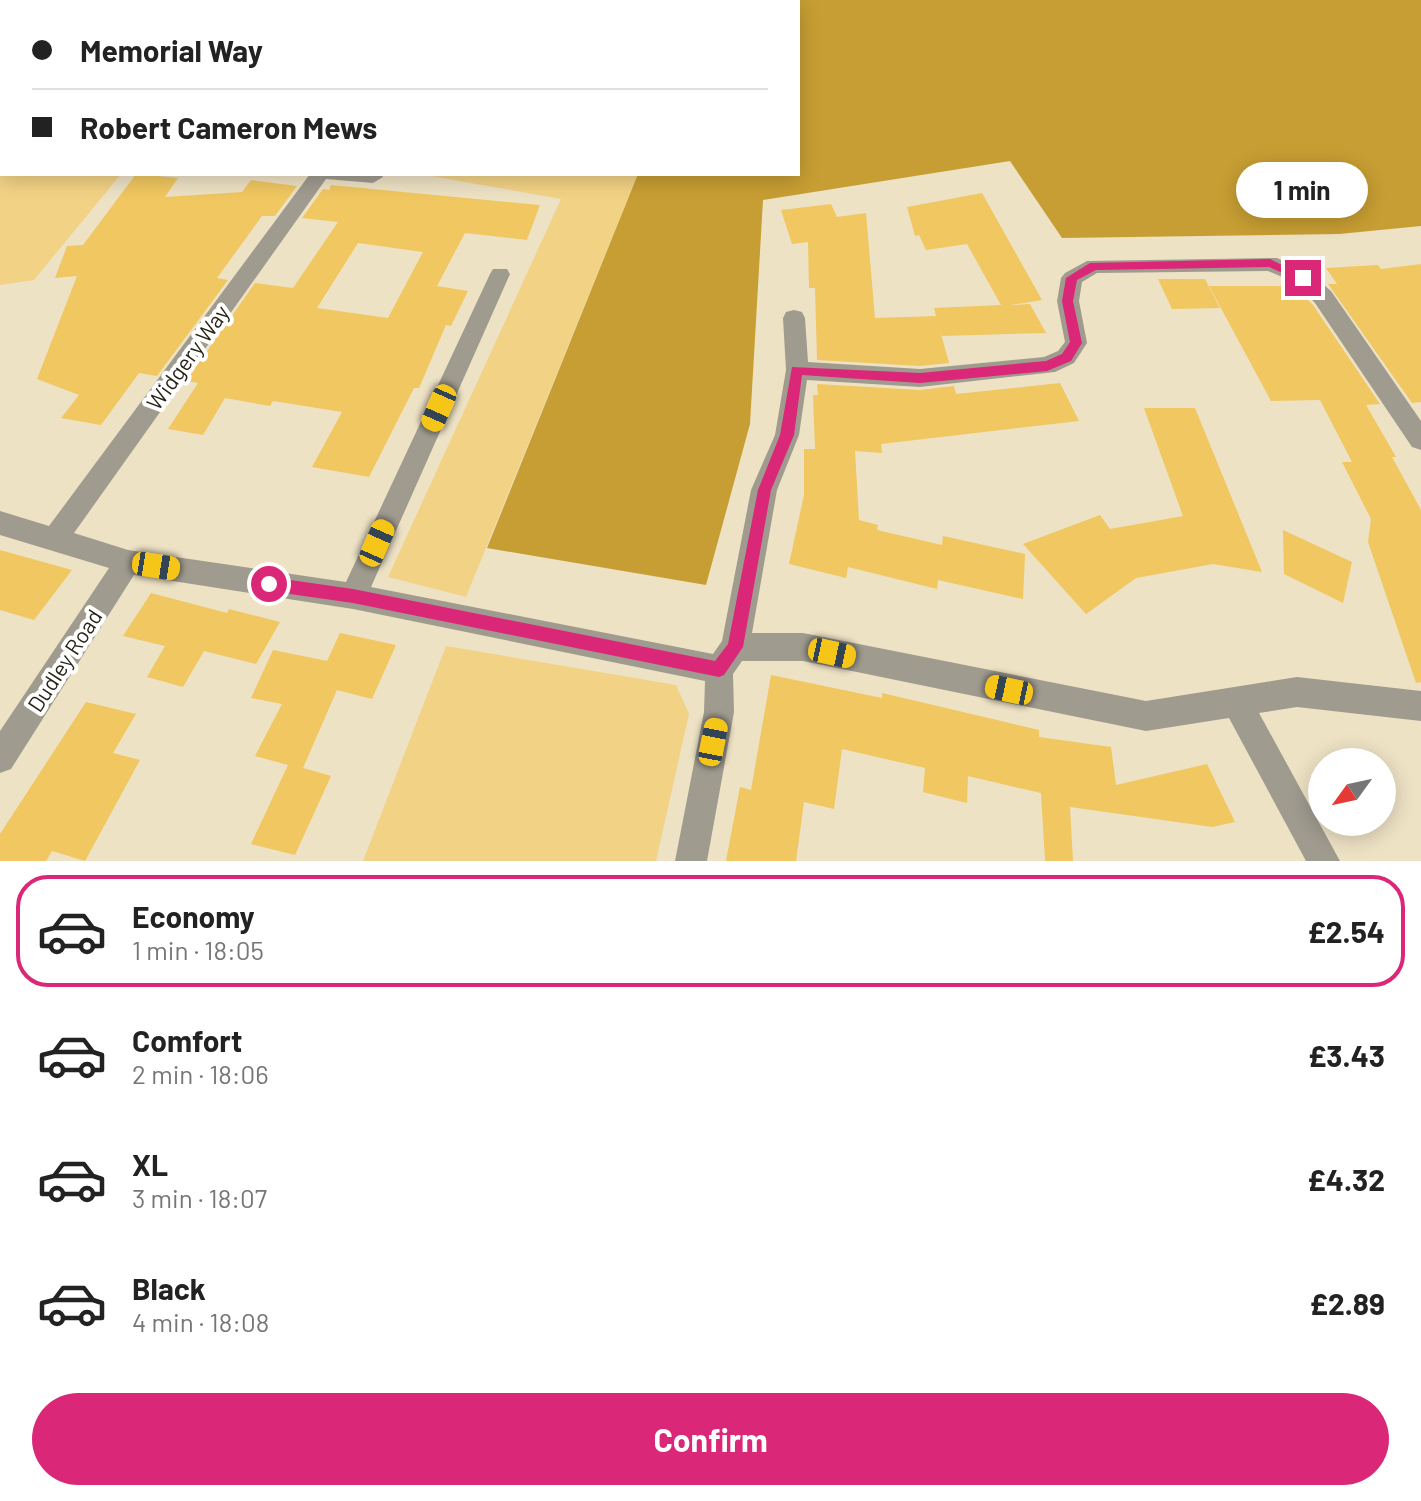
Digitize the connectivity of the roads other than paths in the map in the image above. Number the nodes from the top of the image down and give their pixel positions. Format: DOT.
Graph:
graph roads {
  1 [pos="319,176"];
  2 [pos="359,176"];
  3 [pos="373,177"];
  4 [pos="500,274"];
  5 [pos="794,318"];
  6 [pos="797,370"];
  7 [pos="1419,433"];
  8 [pos="0,523"];
  9 [pos="54,540"];
  10 [pos="128,562"];
  11 [pos="353,596"];
  12 [pos="727,658"];
  13 [pos="1237,703"];
  14 [pos="1421,706"];
  15 [pos="0,758"];
  16 [pos="691,861"];
  17 [pos="1324,861"];
  1 -- 9 [label="street, Widgery Way"];
  2 -- 3 [label="street"];
  4 -- 11 [label="street"];
  5 -- 6 [label="street"];
  6 -- 7 [label="street"];
  6 -- 12 [label="street"];
  8 -- 9 [label="street"];
  9 -- 10 [label="street"];
  10 -- 11 [label="street"];
  10 -- 15 [label="street, Dudley Road"];
  11 -- 12 [label="street"];
  12 -- 13 [label="street"];
  12 -- 16 [label="street"];
  13 -- 14 [label="street"];
  13 -- 17 [label="street"];
}
